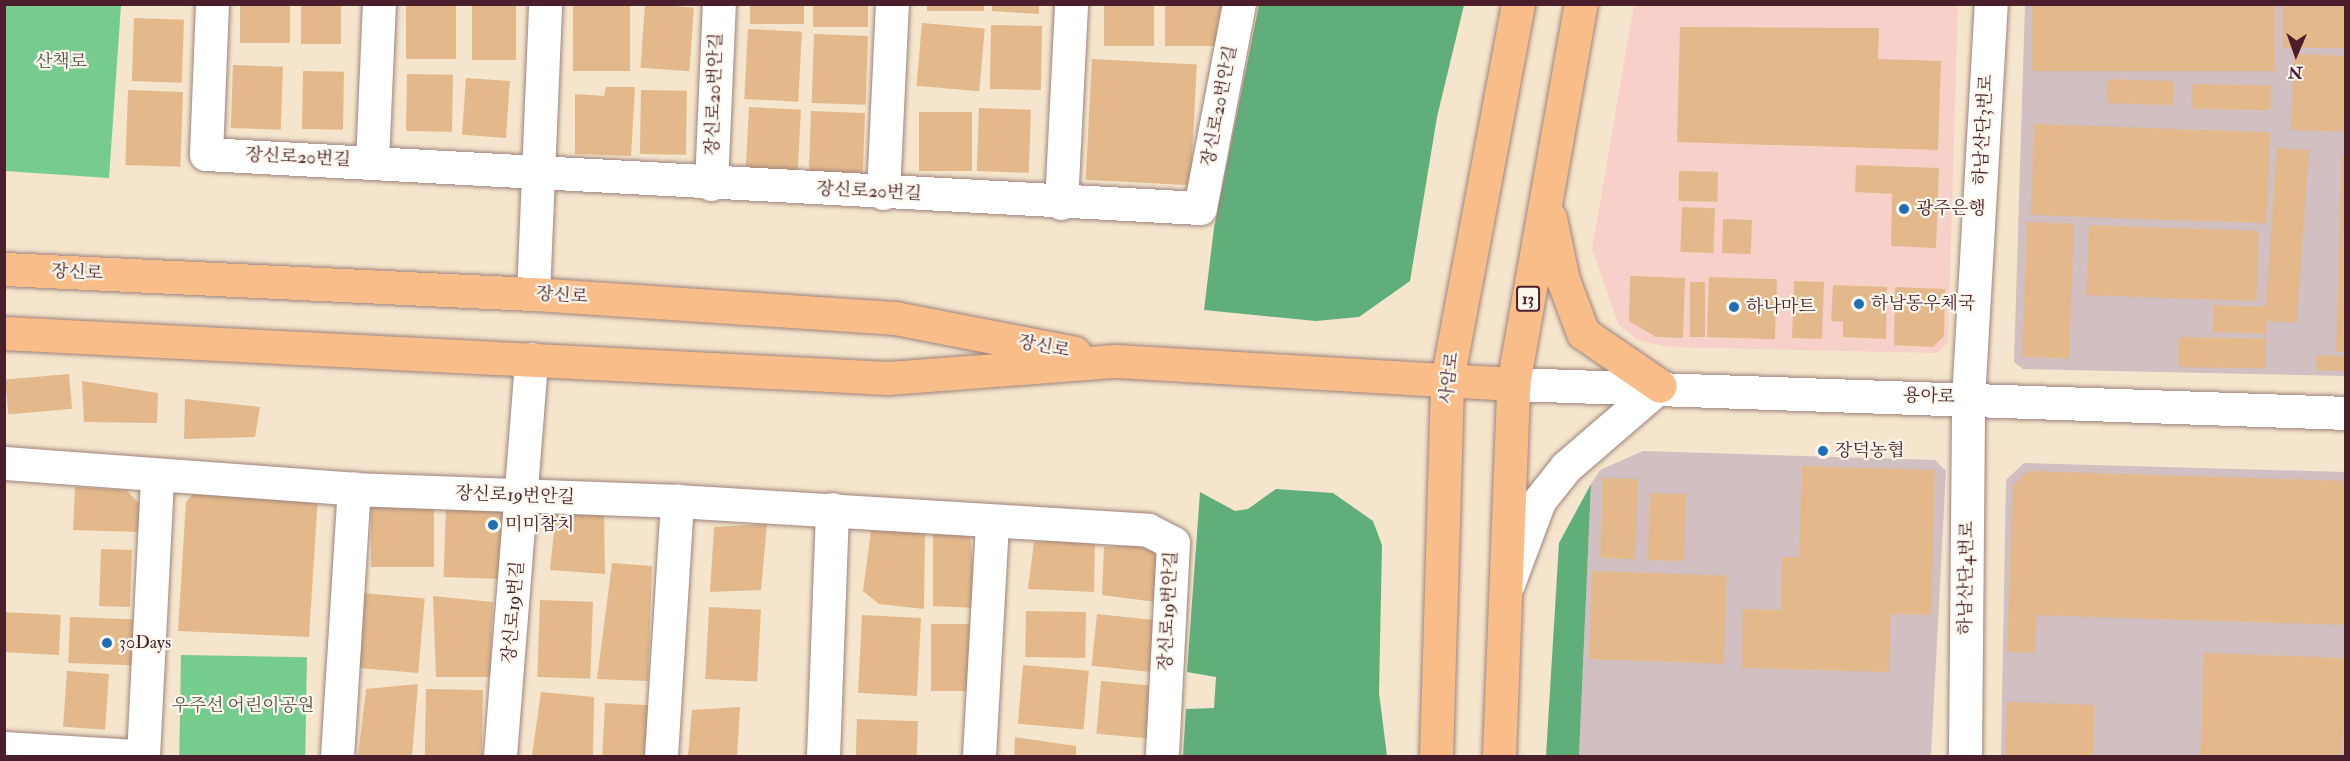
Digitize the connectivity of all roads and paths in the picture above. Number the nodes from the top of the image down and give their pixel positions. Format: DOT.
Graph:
graph roads {
  1 [pos="212,4"];
  2 [pos="379,4"];
  3 [pos="545,4"];
  4 [pos="719,4"];
  5 [pos="892,4"];
  6 [pos="1071,4"];
  7 [pos="1239,4"];
  8 [pos="1518,4"];
  9 [pos="1581,4"];
  10 [pos="1991,4"];
  11 [pos="372,162"];
  12 [pos="539,173"];
  13 [pos="711,184"];
  14 [pos="884,193"];
  15 [pos="1546,200"];
  16 [pos="1061,203"];
  17 [pos="1200,208"];
  18 [pos="4,269"];
  19 [pos="532,294"];
  20 [pos="4,333"];
  21 [pos="531,359"];
  22 [pos="1115,361"];
  23 [pos="1447,380"];
  24 [pos="1513,384"];
  25 [pos="1660,386"];
  26 [pos="1968,399"];
  27 [pos="2346,413"];
  28 [pos="4,463"];
  29 [pos="157,476"];
  30 [pos="354,489"];
  31 [pos="525,497"];
  32 [pos="677,501"];
  33 [pos="832,509"];
  34 [pos="992,523"];
  35 [pos="1504,597"];
  36 [pos="4,748"];
  37 [pos="135,756"];
  38 [pos="142,756"];
  39 [pos="337,756"];
  40 [pos="500,756"];
  41 [pos="661,756"];
  42 [pos="823,756"];
  43 [pos="979,756"];
  44 [pos="1162,756"];
  45 [pos="1436,756"];
  46 [pos="1499,756"];
  47 [pos="1965,756"];
  1 -- 11 [label="street, 장신로20번길"];
  2 -- 11 [label="street"];
  3 -- 12 [label="street"];
  4 -- 13 [label="street, 장신로20번안길"];
  5 -- 14 [label="street"];
  6 -- 16 [label="street"];
  7 -- 17 [label="street, 장신로20번안길"];
  8 -- 23 [label="main road, 사암로"];
  9 -- 15 [label="main road, 13"];
  10 -- 26 [label="street, 하남산단3번로"];
  11 -- 12 [label="street, 장신로20번길"];
  12 -- 13 [label="street, 장신로20번길"];
  12 -- 19 [label="street"];
  13 -- 14 [label="street, 장신로20번길"];
  14 -- 16 [label="street, 장신로20번길"];
  15 -- 24 [label="main road, 13"];
  15 -- 25 [label="main road"];
  16 -- 17 [label="street, 장신로20번길"];
  18 -- 19 [label="main road, 장신로"];
  19 -- 22 [label="main road, 장신로"];
  20 -- 21 [label="main road, 장신로"];
  21 -- 22 [label="main road, 장신로"];
  21 -- 31 [label="street, 장신로19번길"];
  22 -- 23 [label="main road, 장신로"];
  23 -- 24 [label="main road, 장신로"];
  23 -- 45 [label="main road, 사암로"];
  24 -- 25 [label="street, 용아로"];
  24 -- 35 [label="main road, 13"];
  25 -- 26 [label="street, 용아로"];
  25 -- 35 [label="street"];
  26 -- 27 [label="street, 용아로"];
  26 -- 47 [label="street, 하남산단4번로"];
  28 -- 29 [label="street, 장신로19번안길"];
  29 -- 30 [label="street, 장신로19번안길"];
  29 -- 38 [label="street"];
  30 -- 31 [label="street, 장신로19번안길"];
  30 -- 39 [label="street"];
  31 -- 32 [label="street, 장신로19번안길"];
  31 -- 40 [label="street, 장신로19번길"];
  32 -- 33 [label="street, 장신로19번안길"];
  32 -- 41 [label="street"];
  33 -- 34 [label="street, 장신로19번안길"];
  33 -- 42 [label="street"];
  34 -- 43 [label="street"];
  34 -- 44 [label="street, 장신로19번안길"];
  35 -- 46 [label="main road, 13"];
  36 -- 37 [label="street"];
}
